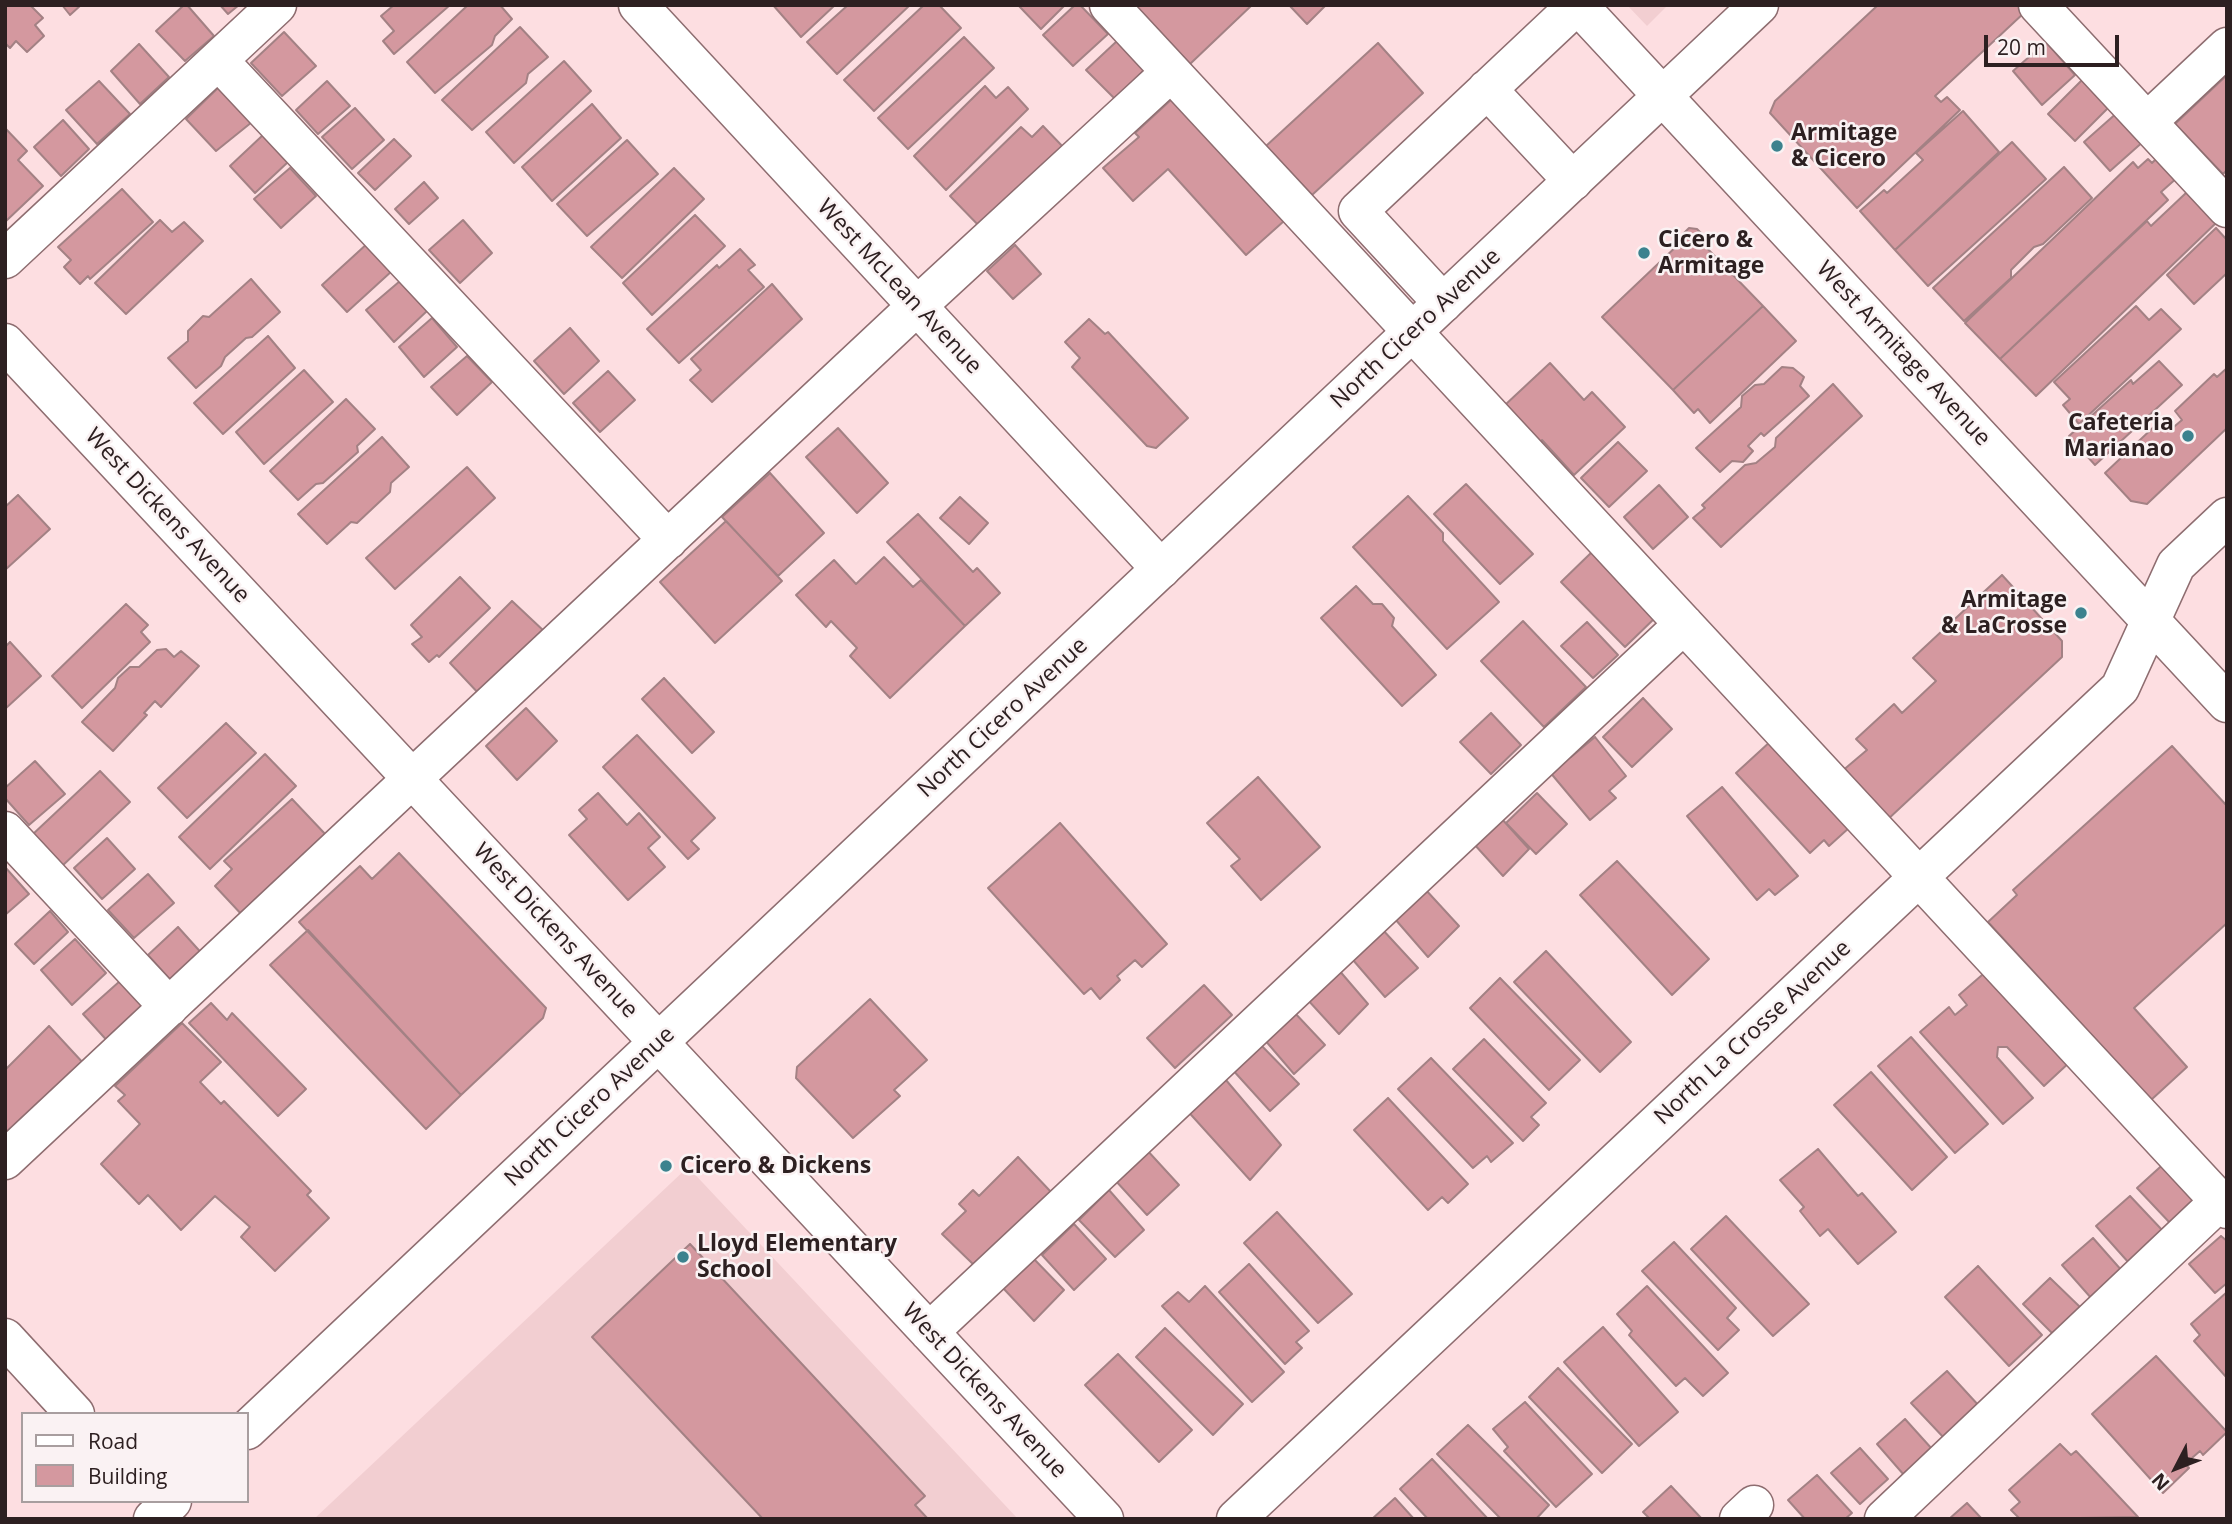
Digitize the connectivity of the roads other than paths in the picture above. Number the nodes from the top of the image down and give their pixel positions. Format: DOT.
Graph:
graph roads {
  1 [pos="276,5"];
  2 [pos="638,5"];
  3 [pos="1110,5"];
  4 [pos="1577,5"];
  5 [pos="1759,5"];
  6 [pos="2038,5"];
  7 [pos="2227,47"];
  8 [pos="218,60"];
  9 [pos="1171,72"];
  10 [pos="1487,89"];
  11 [pos="1663,96"];
  12 [pos="2147,122"];
  13 [pos="1573,181"];
  14 [pos="2227,208"];
  15 [pos="5,259"];
  16 [pos="1443,303"];
  17 [pos="917,306"];
  18 [pos="1413,332"];
  19 [pos="5,343"];
  20 [pos="2227,517"];
  21 [pos="668,540"];
  22 [pos="1161,569"];
  23 [pos="2150,621"];
  24 [pos="1684,624"];
  25 [pos="2227,703"];
  26 [pos="412,779"];
  27 [pos="5,831"];
  28 [pos="1919,877"];
  29 [pos="169,1007"];
  30 [pos="659,1042"];
  31 [pos="5,1160"];
  32 [pos="2223,1205"];
  33 [pos="929,1332"];
  34 [pos="5,1338"];
  35 [pos="73,1412"];
  36 [pos="248,1429"];
  37 [pos="1104,1519"];
  38 [pos="1236,1519"];
  39 [pos="1884,1519"];
  1 -- 8 [label="street"];
  2 -- 17 [label="street, West McLean Avenue"];
  3 -- 9 [label="street"];
  4 -- 10 [label="street"];
  4 -- 11 [label="street, West Armitage Avenue"];
  5 -- 11 [label="street, North Cicero Avenue"];
  6 -- 12 [label="street"];
  7 -- 12 [label="street"];
  8 -- 15 [label="street"];
  8 -- 21 [label="street"];
  9 -- 17 [label="street"];
  9 -- 18 [label="street"];
  10 -- 13 [label="street"];
  10 -- 16 [label="street"];
  11 -- 13 [label="street, North Cicero Avenue"];
  11 -- 23 [label="street, West Armitage Avenue"];
  12 -- 14 [label="street"];
  13 -- 16 [label="street, North Cicero Avenue"];
  16 -- 18 [label="street, North Cicero Avenue"];
  17 -- 21 [label="street"];
  17 -- 22 [label="street, West McLean Avenue"];
  18 -- 22 [label="street, North Cicero Avenue"];
  18 -- 24 [label="street"];
  19 -- 26 [label="street, West Dickens Avenue"];
  20 -- 23 [label="street, North La Crosse Avenue"];
  21 -- 26 [label="street"];
  22 -- 30 [label="street, North Cicero Avenue"];
  23 -- 25 [label="street, West Armitage Avenue"];
  23 -- 28 [label="street, North La Crosse Avenue"];
  24 -- 28 [label="street"];
  24 -- 33 [label="street"];
  26 -- 29 [label="street"];
  26 -- 30 [label="street, West Dickens Avenue"];
  27 -- 29 [label="street"];
  28 -- 32 [label="street"];
  28 -- 38 [label="street, North La Crosse Avenue"];
  29 -- 31 [label="street"];
  30 -- 33 [label="street, West Dickens Avenue"];
  30 -- 36 [label="street, North Cicero Avenue"];
  32 -- 39 [label="street"];
  33 -- 37 [label="street, West Dickens Avenue"];
  34 -- 35 [label="street"];
}
